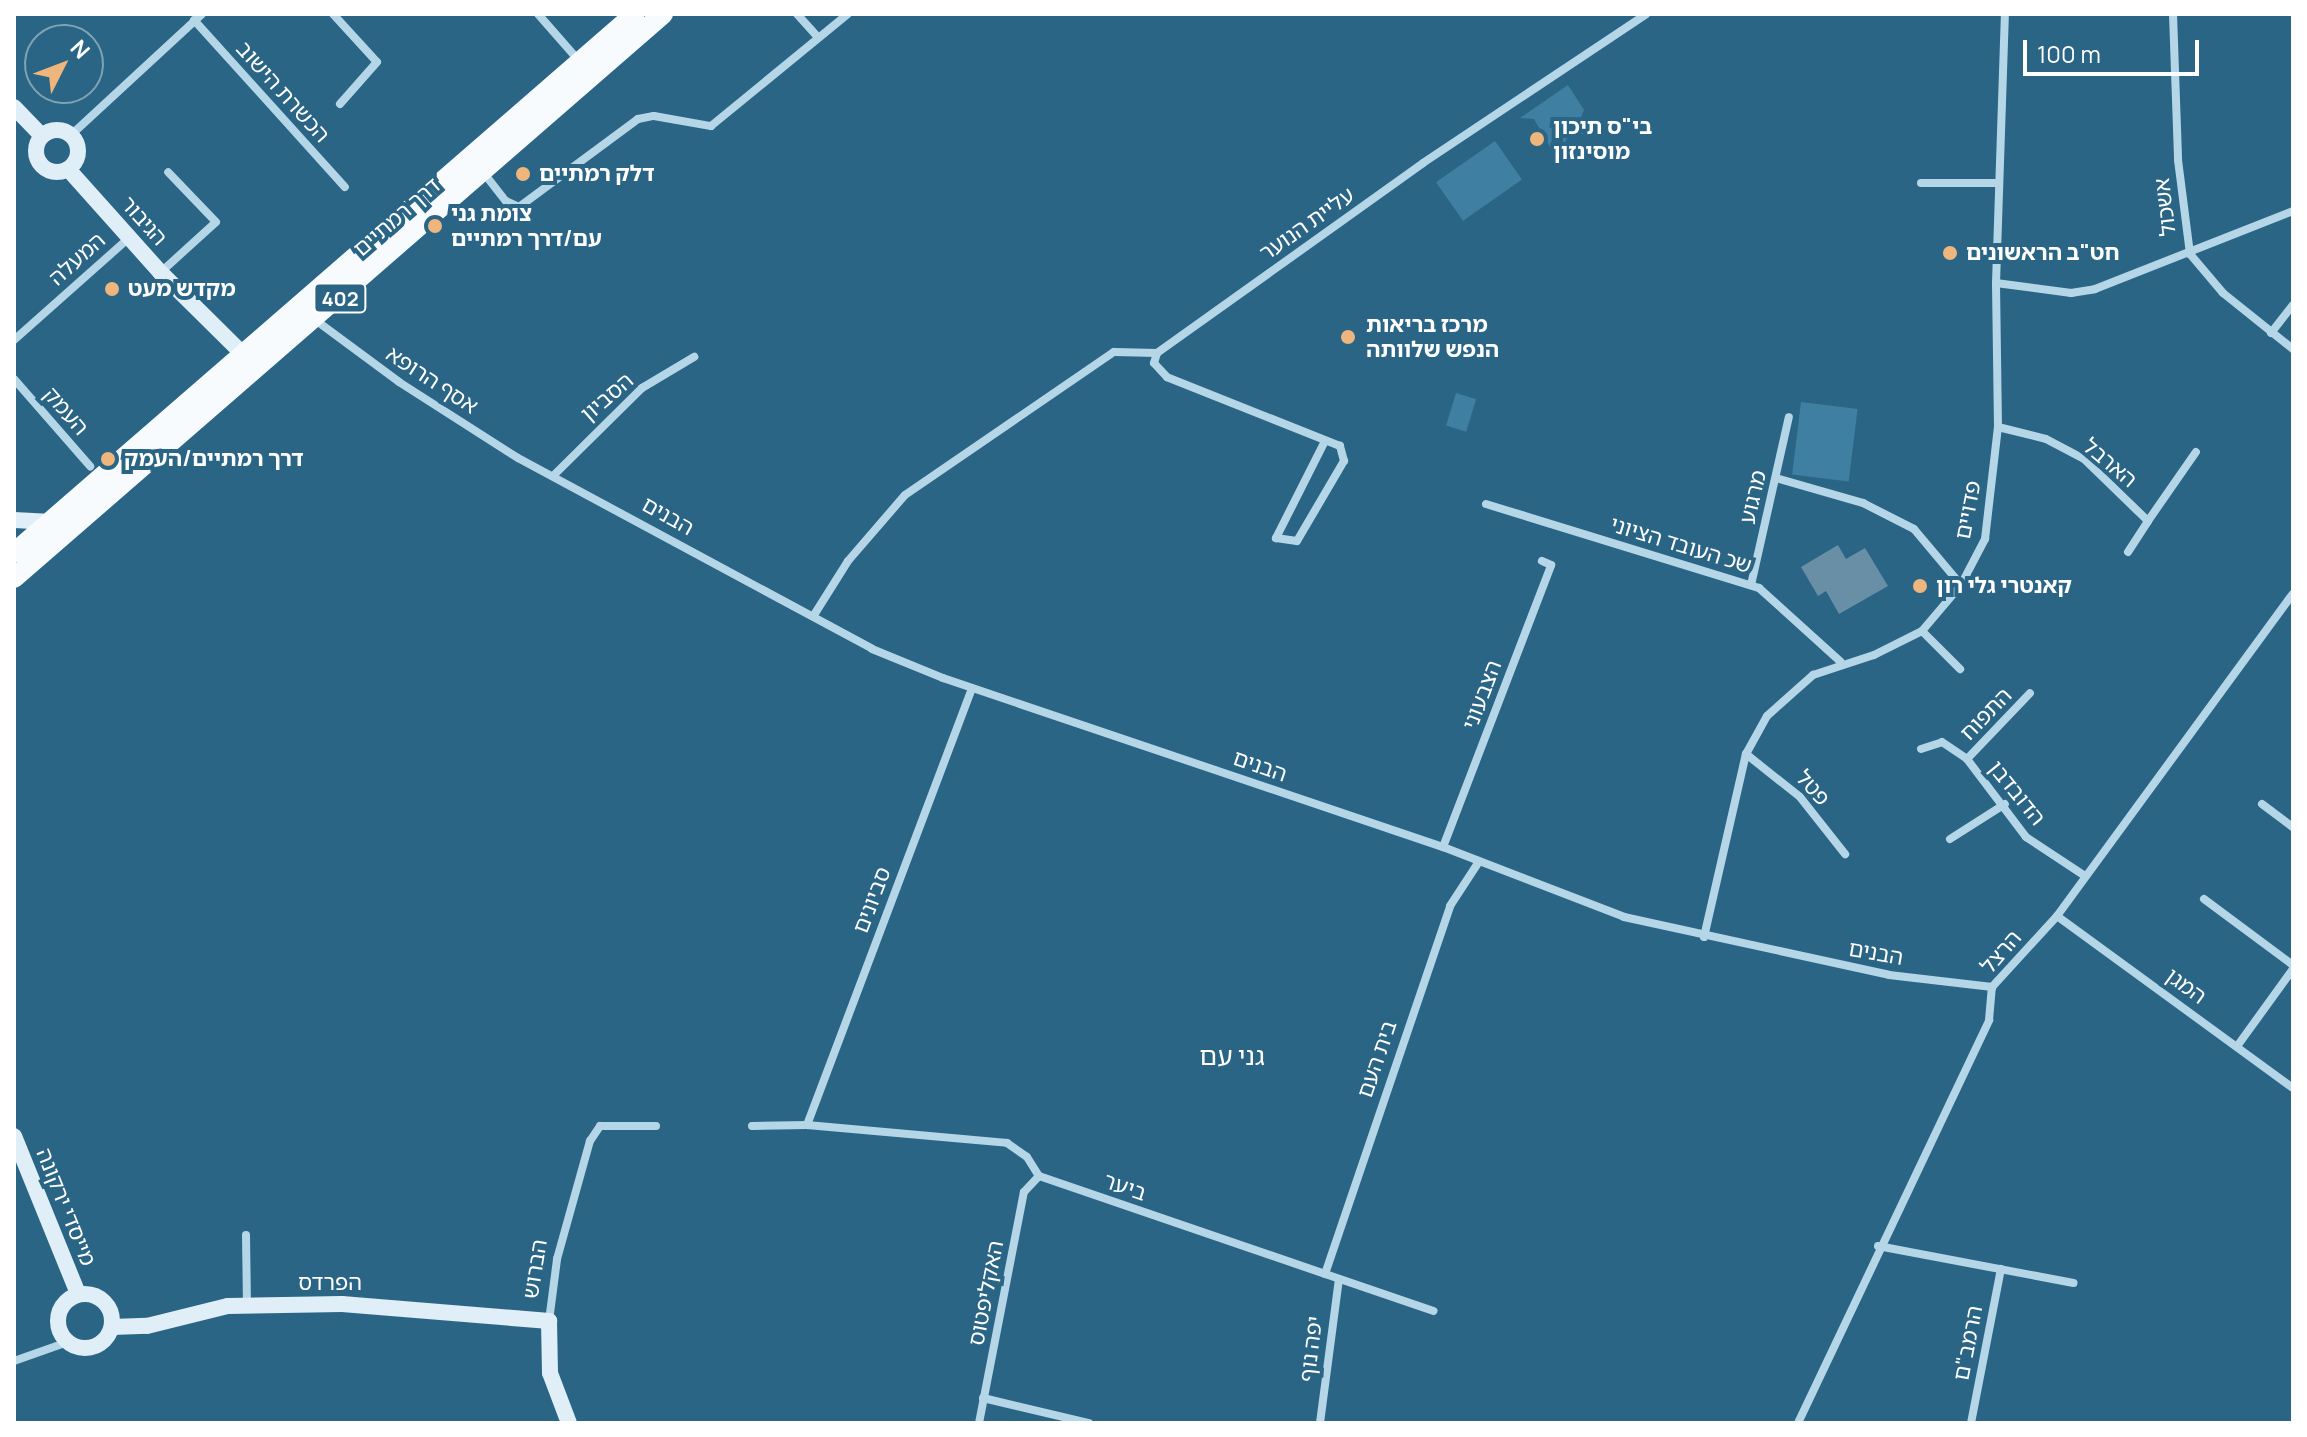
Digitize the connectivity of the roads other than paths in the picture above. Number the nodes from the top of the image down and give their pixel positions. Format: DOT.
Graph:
graph roads {
  1 [pos="333,14"];
  2 [pos="538,14"];
  3 [pos="635,14"];
  4 [pos="663,14"];
  5 [pos="797,14"];
  6 [pos="848,14"];
  7 [pos="1646,14"];
  8 [pos="2005,14"];
  9 [pos="2173,14"];
  10 [pos="198,17"];
  11 [pos="818,37"];
  12 [pos="580,62"];
  13 [pos="340,104"];
  14 [pos="14,107"];
  15 [pos="71,135"];
  16 [pos="42,136"];
  17 [pos="476,167"];
  18 [pos="68,169"];
  19 [pos="168,172"];
  20 [pos="1921,183"];
  21 [pos="1999,183"];
  22 [pos="345,187"];
  23 [pos="2293,211"];
  24 [pos="129,238"];
  25 [pos="2190,254"];
  26 [pos="160,272"];
  27 [pos="1996,283"];
  28 [pos="300,303"];
  29 [pos="2293,305"];
  30 [pos="314,320"];
  31 [pos="2271,333"];
  32 [pos="14,340"];
  33 [pos="2293,349"];
  34 [pos="241,352"];
  35 [pos="1157,353"];
  36 [pos="694,357"];
  37 [pos="256,368"];
  38 [pos="14,379"];
  39 [pos="1789,417"];
  40 [pos="1998,427"];
  41 [pos="1325,441"];
  42 [pos="2196,452"];
  43 [pos="90,466"];
  44 [pos="553,476"];
  45 [pos="1776,478"];
  46 [pos="1486,504"];
  47 [pos="14,520"];
  48 [pos="2148,521"];
  49 [pos="52,522"];
  50 [pos="2128,552"];
  51 [pos="16,560"];
  52 [pos="1542,561"];
  53 [pos="1751,585"];
  54 [pos="1961,585"];
  55 [pos="2293,594"];
  56 [pos="814,615"];
  57 [pos="1922,631"];
  58 [pos="1841,662"];
  59 [pos="1960,669"];
  60 [pos="972,688"];
  61 [pos="2030,693"];
  62 [pos="1921,749"];
  63 [pos="1746,754"];
  64 [pos="1967,759"];
  65 [pos="2005,804"];
  66 [pos="2262,804"];
  67 [pos="2293,827"];
  68 [pos="1950,839"];
  69 [pos="1443,847"];
  70 [pos="1845,854"];
  71 [pos="1478,863"];
  72 [pos="2085,876"];
  73 [pos="2204,899"];
  74 [pos="2057,916"];
  75 [pos="1704,937"];
  76 [pos="2293,967"];
  77 [pos="1992,987"];
  78 [pos="2238,1045"];
  79 [pos="2293,1088"];
  80 [pos="807,1125"];
  81 [pos="656,1126"];
  82 [pos="752,1126"];
  83 [pos="14,1136"];
  84 [pos="1039,1176"];
  85 [pos="246,1235"];
  86 [pos="1878,1246"];
  87 [pos="2001,1269"];
  88 [pos="1325,1274"];
  89 [pos="1339,1279"];
  90 [pos="2074,1283"];
  91 [pos="78,1294"];
  92 [pos="247,1307"];
  93 [pos="1434,1311"];
  94 [pos="549,1321"];
  95 [pos="112,1327"];
  96 [pos="68,1342"];
  97 [pos="14,1361"];
  98 [pos="983,1398"];
  99 [pos="569,1423"];
  100 [pos="979,1423"];
  101 [pos="1089,1423"];
  102 [pos="1320,1423"];
  103 [pos="1798,1423"];
  104 [pos="1971,1423"];
  1 -- 13 [label="street"];
  2 -- 12 [label="street"];
  3 -- 12 [label="main road, דרך רמתיים / 402"];
  4 -- 17 [label="main road, דרך רמתיים / 402"];
  5 -- 11 [label="street"];
  6 -- 11 [label="street"];
  7 -- 35 [label="street, עליית הנוער"];
  8 -- 21 [label="street, פדויים"];
  9 -- 25 [label="street, אשכול"];
  10 -- 15 [label="street"];
  10 -- 22 [label="street, הכשרת הישוב"];
  11 -- 17 [label="street"];
  12 -- 17 [label="main road, דרך רמתיים / 402"];
  14 -- 16 [label="street"];
  15 -- 16 [label="street"];
  15 -- 18 [label="street"];
  16 -- 18 [label="street"];
  17 -- 28 [label="main road, דרך רמתיים / 402"];
  17 -- 30 [label="main road, דרך רמתיים / 402"];
  18 -- 24 [label="street, הגיבור"];
  19 -- 26 [label="street"];
  20 -- 21 [label="street"];
  21 -- 27 [label="street, פדויים"];
  23 -- 25 [label="street"];
  24 -- 26 [label="street, הגיבור"];
  24 -- 32 [label="street, המעלה"];
  25 -- 27 [label="street"];
  25 -- 31 [label="street, אשכול"];
  26 -- 34 [label="street, הגיבור"];
  27 -- 40 [label="street, פדויים"];
  28 -- 30 [label="street, אסף הרופא"];
  28 -- 34 [label="main road, דרך רמתיים / 402"];
  29 -- 31 [label="street"];
  30 -- 37 [label="main road, דרך רמתיים / 402"];
  30 -- 44 [label="street, אסף הרופא"];
  31 -- 33 [label="street, אשכול"];
  34 -- 37 [label="street, הגיבור"];
  34 -- 49 [label="main road, דרך רמתיים / 402"];
  35 -- 41 [label="street"];
  35 -- 56 [label="street"];
  36 -- 44 [label="street, הסביון"];
  37 -- 51 [label="main road, דרך רמתיים / 402"];
  38 -- 43 [label="street, העמק"];
  39 -- 45 [label="street, מרגוע"];
  40 -- 48 [label="street, הארבל"];
  40 -- 54 [label="street, פדויים"];
  41 -- 41 [label="street"];
  42 -- 48 [label="street, הארבל"];
  44 -- 56 [label="street, הבנים"];
  45 -- 53 [label="street, מרגוע"];
  45 -- 54 [label="street"];
  46 -- 53 [label="street, שכ העובד הציוני"];
  47 -- 49 [label="street"];
  48 -- 50 [label="street, הארבל"];
  49 -- 51 [label="main road, דרך רמתיים / 402"];
  52 -- 69 [label="street, הצבעוני"];
  53 -- 58 [label="street, שכ העובד הציוני"];
  54 -- 57 [label="street, פדויים"];
  55 -- 72 [label="street, הרצל"];
  56 -- 60 [label="street, הבנים"];
  57 -- 58 [label="street, פדויים"];
  57 -- 59 [label="street"];
  58 -- 63 [label="street, פדויים"];
  60 -- 69 [label="street, הבנים"];
  60 -- 80 [label="street, סביונים"];
  61 -- 64 [label="street, התפוח"];
  62 -- 64 [label="street, הדובדבן"];
  63 -- 70 [label="street, פטל"];
  63 -- 75 [label="street, פדויים"];
  64 -- 65 [label="street, הדובדבן"];
  65 -- 68 [label="street"];
  65 -- 72 [label="street, הדובדבן"];
  66 -- 67 [label="street"];
  69 -- 71 [label="street, הבנים"];
  71 -- 75 [label="street, הבנים"];
  71 -- 88 [label="street, בית העם"];
  72 -- 74 [label="street, הרצל"];
  73 -- 76 [label="street"];
  74 -- 77 [label="street, הרצל"];
  74 -- 78 [label="street, המגן"];
  75 -- 77 [label="street, הבנים"];
  76 -- 78 [label="street"];
  77 -- 86 [label="street, הרצל"];
  78 -- 79 [label="street, המגן"];
  80 -- 82 [label="street, ביער"];
  80 -- 84 [label="street, ביער"];
  81 -- 94 [label="street, הברוש"];
  83 -- 91 [label="street, מייסדי ירקונה"];
  84 -- 88 [label="street, ביער"];
  84 -- 98 [label="street, האקליפטוס"];
  85 -- 92 [label="street"];
  86 -- 87 [label="street"];
  86 -- 103 [label="street, הרצל"];
  87 -- 90 [label="street"];
  87 -- 104 [label="street, הרמב\"ם"];
  88 -- 89 [label="street, ביער"];
  89 -- 93 [label="street, ביער"];
  89 -- 102 [label="street, יפה נוף"];
  91 -- 95 [label="street"];
  91 -- 96 [label="street"];
  92 -- 94 [label="street, הפרדס"];
  92 -- 95 [label="street, הפרדס"];
  94 -- 99 [label="street, הברוש"];
  95 -- 96 [label="street"];
  96 -- 97 [label="street"];
  98 -- 100 [label="street, האקליפטוס"];
  98 -- 101 [label="street"];
}
